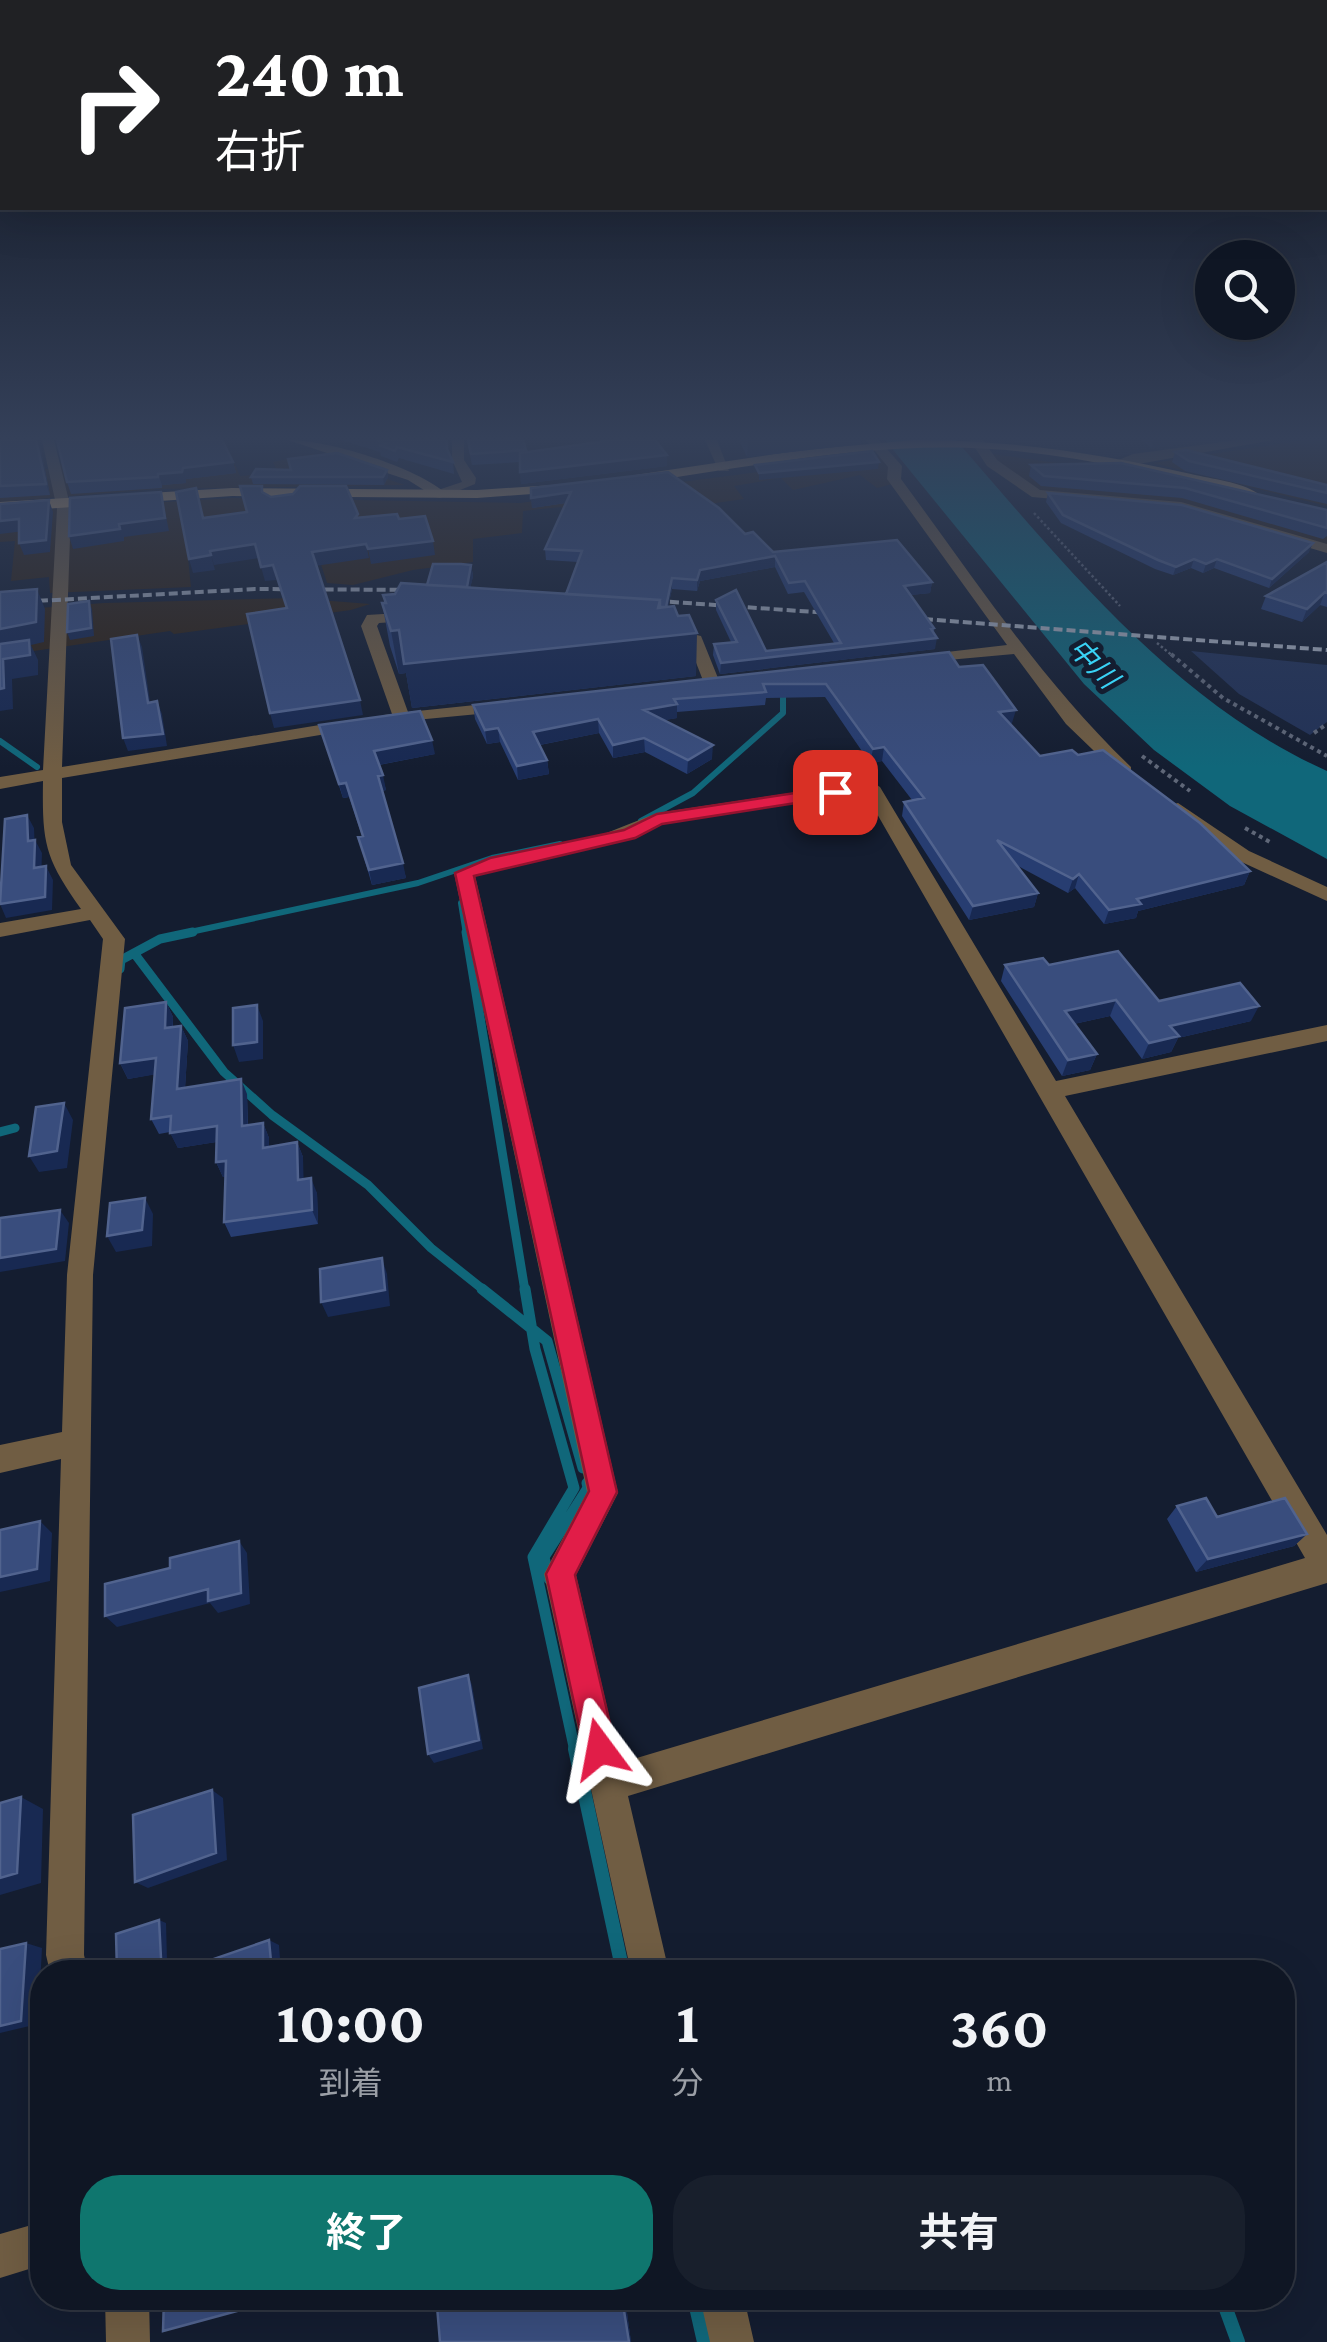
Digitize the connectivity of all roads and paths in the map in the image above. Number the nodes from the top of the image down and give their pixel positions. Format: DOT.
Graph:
graph roads {
  1 [pos="57,549"];
  2 [pos="945,549"];
  3 [pos="1067,549"];
  4 [pos="1120,606"];
  5 [pos="430,618"];
  6 [pos="648,633"];
  7 [pos="1157,643"];
  8 [pos="1018,650"];
  9 [pos="906,662"];
  10 [pos="712,684"];
  11 [pos="532,704"];
  12 [pos="402,718"];
  13 [pos="1327,724"];
  14 [pos="1314,733"];
  15 [pos="1137,752"];
  16 [pos="1327,756"];
  17 [pos="55,772"];
  18 [pos="0,783"];
  19 [pos="1195,794"];
  20 [pos="1241,826"];
  21 [pos="1276,845"];
  22 [pos="1327,896"];
  23 [pos="94,913"];
  24 [pos="0,930"];
  25 [pos="1327,1033"];
  26 [pos="1048,1090"];
  27 [pos="76,1442"];
  28 [pos="0,1459"];
  29 [pos="1327,1566"];
  30 [pos="608,1784"];
  31 [pos="67,1960"];
  32 [pos="647,1960"];
  33 [pos="30,2247"];
  34 [pos="0,2256"];
  35 [pos="127,2310"];
  36 [pos="725,2310"];
  37 [pos="128,2342"];
  38 [pos="732,2342"];
  1 -- 17 [label="street"];
  2 -- 8 [label="street"];
  3 -- 4 [label="path"];
  5 -- 12 [label="street"];
  6 -- 10 [label="street"];
  7 -- 16 [label="path"];
  8 -- 9 [label="street"];
  8 -- 22 [label="street"];
  11 -- 12 [label="street"];
  12 -- 17 [label="street"];
  13 -- 14 [label="path"];
  15 -- 19 [label="path"];
  17 -- 18 [label="street"];
  17 -- 23 [label="street"];
  20 -- 21 [label="path"];
  23 -- 24 [label="street"];
  23 -- 27 [label="street"];
  25 -- 26 [label="street"];
  26 -- 29 [label="street"];
  26 -- 30 [label="street"];
  27 -- 28 [label="street"];
  27 -- 31 [label="street"];
  29 -- 30 [label="street"];
  30 -- 32 [label="street"];
  33 -- 34 [label="street"];
  35 -- 37 [label="street"];
  36 -- 38 [label="street"];
}
